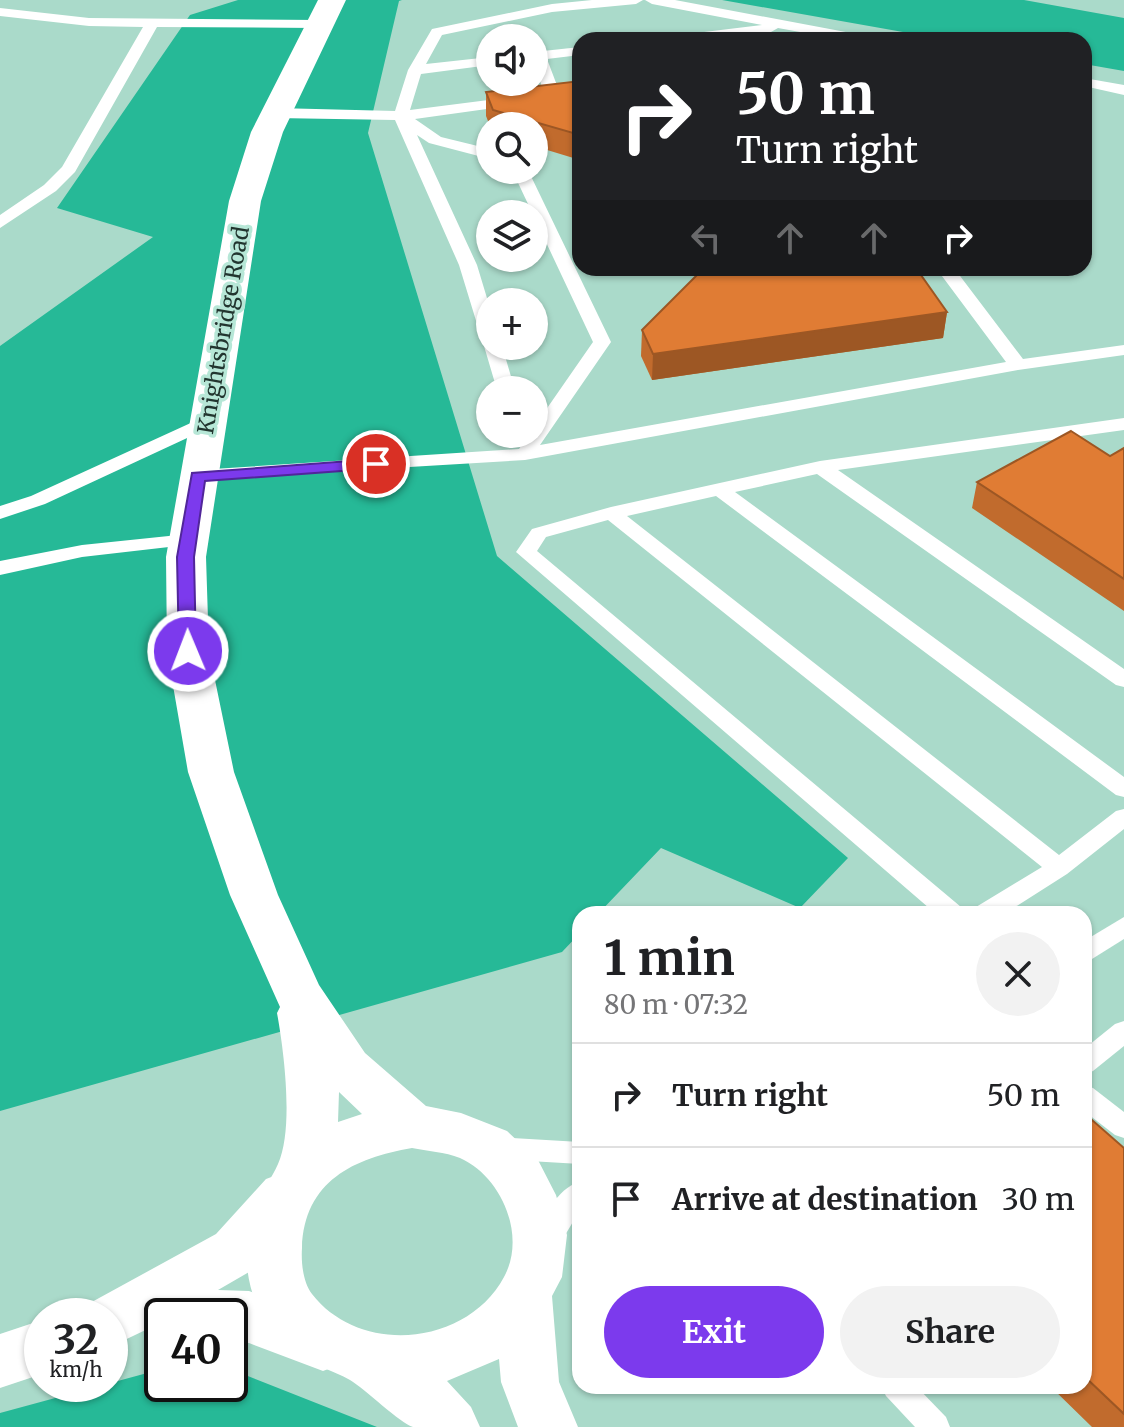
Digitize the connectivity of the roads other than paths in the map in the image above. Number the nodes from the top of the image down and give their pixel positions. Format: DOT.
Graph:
graph roads {
  1 [pos="636,0"];
  2 [pos="652,0"];
  3 [pos="0,12"];
  4 [pos="325,12"];
  5 [pos="153,22"];
  6 [pos="792,25"];
  7 [pos="774,32"];
  8 [pos="827,32"];
  9 [pos="572,52"];
  10 [pos="548,55"];
  11 [pos="476,63"];
  12 [pos="415,70"];
  13 [pos="548,84"];
  14 [pos="1092,84"];
  15 [pos="1124,90"];
  16 [pos="276,113"];
  17 [pos="401,116"];
  18 [pos="476,150"];
  19 [pos="527,184"];
  20 [pos="0,223"];
  21 [pos="951,276"];
  22 [pos="476,291"];
  23 [pos="1124,350"];
  24 [pos="1018,365"];
  25 [pos="206,422"];
  26 [pos="1124,424"];
  27 [pos="523,448"];
  28 [pos="525,454"];
  29 [pos="820,467"];
  30 [pos="198,476"];
  31 [pos="719,489"];
  32 [pos="0,513"];
  33 [pos="611,513"];
  34 [pos="188,540"];
  35 [pos="0,568"];
  36 [pos="1124,680"];
  37 [pos="1124,789"];
  38 [pos="1124,817"];
  39 [pos="1059,868"];
  40 [pos="943,906"];
  41 [pos="998,906"];
  42 [pos="1124,926"];
  43 [pos="1092,948"];
  44 [pos="299,995"];
  45 [pos="1124,1031"];
  46 [pos="1092,1057"];
  47 [pos="1092,1102"];
  48 [pos="412,1126"];
  49 [pos="1124,1127"];
  50 [pos="487,1147"];
  51 [pos="572,1152"];
  52 [pos="295,1184"];
  53 [pos="572,1200"];
  54 [pos="532,1275"];
  55 [pos="128,1311"];
  56 [pos="248,1317"];
  57 [pos="24,1353"];
  58 [pos="350,1354"];
  59 [pos="0,1361"];
  60 [pos="904,1394"];
  61 [pos="450,1427"];
  62 [pos="548,1427"];
  63 [pos="935,1427"];
  1 -- 12 [label="lane"];
  2 -- 6 [label="lane"];
  3 -- 5 [label="lane"];
  4 -- 5 [label="lane"];
  4 -- 16 [label="street, Knightsbridge Road"];
  5 -- 20 [label="lane"];
  6 -- 7 [label="lane"];
  6 -- 8 [label="lane"];
  9 -- 10 [label="lane"];
  11 -- 12 [label="lane"];
  12 -- 17 [label="lane"];
  13 -- 17 [label="lane"];
  14 -- 15 [label="lane"];
  16 -- 17 [label="lane"];
  16 -- 25 [label="street, Knightsbridge Road"];
  17 -- 18 [label="lane"];
  17 -- 22 [label="lane"];
  19 -- 28 [label="lane"];
  21 -- 24 [label="lane"];
  23 -- 24 [label="lane"];
  24 -- 28 [label="lane"];
  25 -- 30 [label="street, Knightsbridge Road"];
  25 -- 32 [label="lane"];
  26 -- 29 [label="lane"];
  27 -- 28 [label="lane"];
  28 -- 30 [label="lane"];
  29 -- 31 [label="lane"];
  29 -- 36 [label="lane"];
  30 -- 34 [label="street, Knightsbridge Road"];
  31 -- 33 [label="lane"];
  31 -- 37 [label="lane"];
  33 -- 39 [label="lane"];
  33 -- 40 [label="lane"];
  34 -- 35 [label="lane"];
  34 -- 44 [label="street, Knightsbridge Road"];
  38 -- 39 [label="lane"];
  39 -- 41 [label="lane"];
  42 -- 43 [label="lane"];
  44 -- 48 [label="street, Knightsbridge Road"];
  44 -- 52 [label="street, Knightsbridge Road"];
  45 -- 46 [label="lane"];
  47 -- 49 [label="lane"];
  48 -- 50 [label="street"];
  48 -- 52 [label="street"];
  50 -- 51 [label="lane"];
  50 -- 54 [label="street"];
  52 -- 55 [label="street"];
  52 -- 58 [label="street"];
  53 -- 54 [label="lane"];
  54 -- 58 [label="street"];
  54 -- 62 [label="street"];
  56 -- 58 [label="street"];
  57 -- 59 [label="street"];
  58 -- 61 [label="street"];
  60 -- 63 [label="lane"];
}
